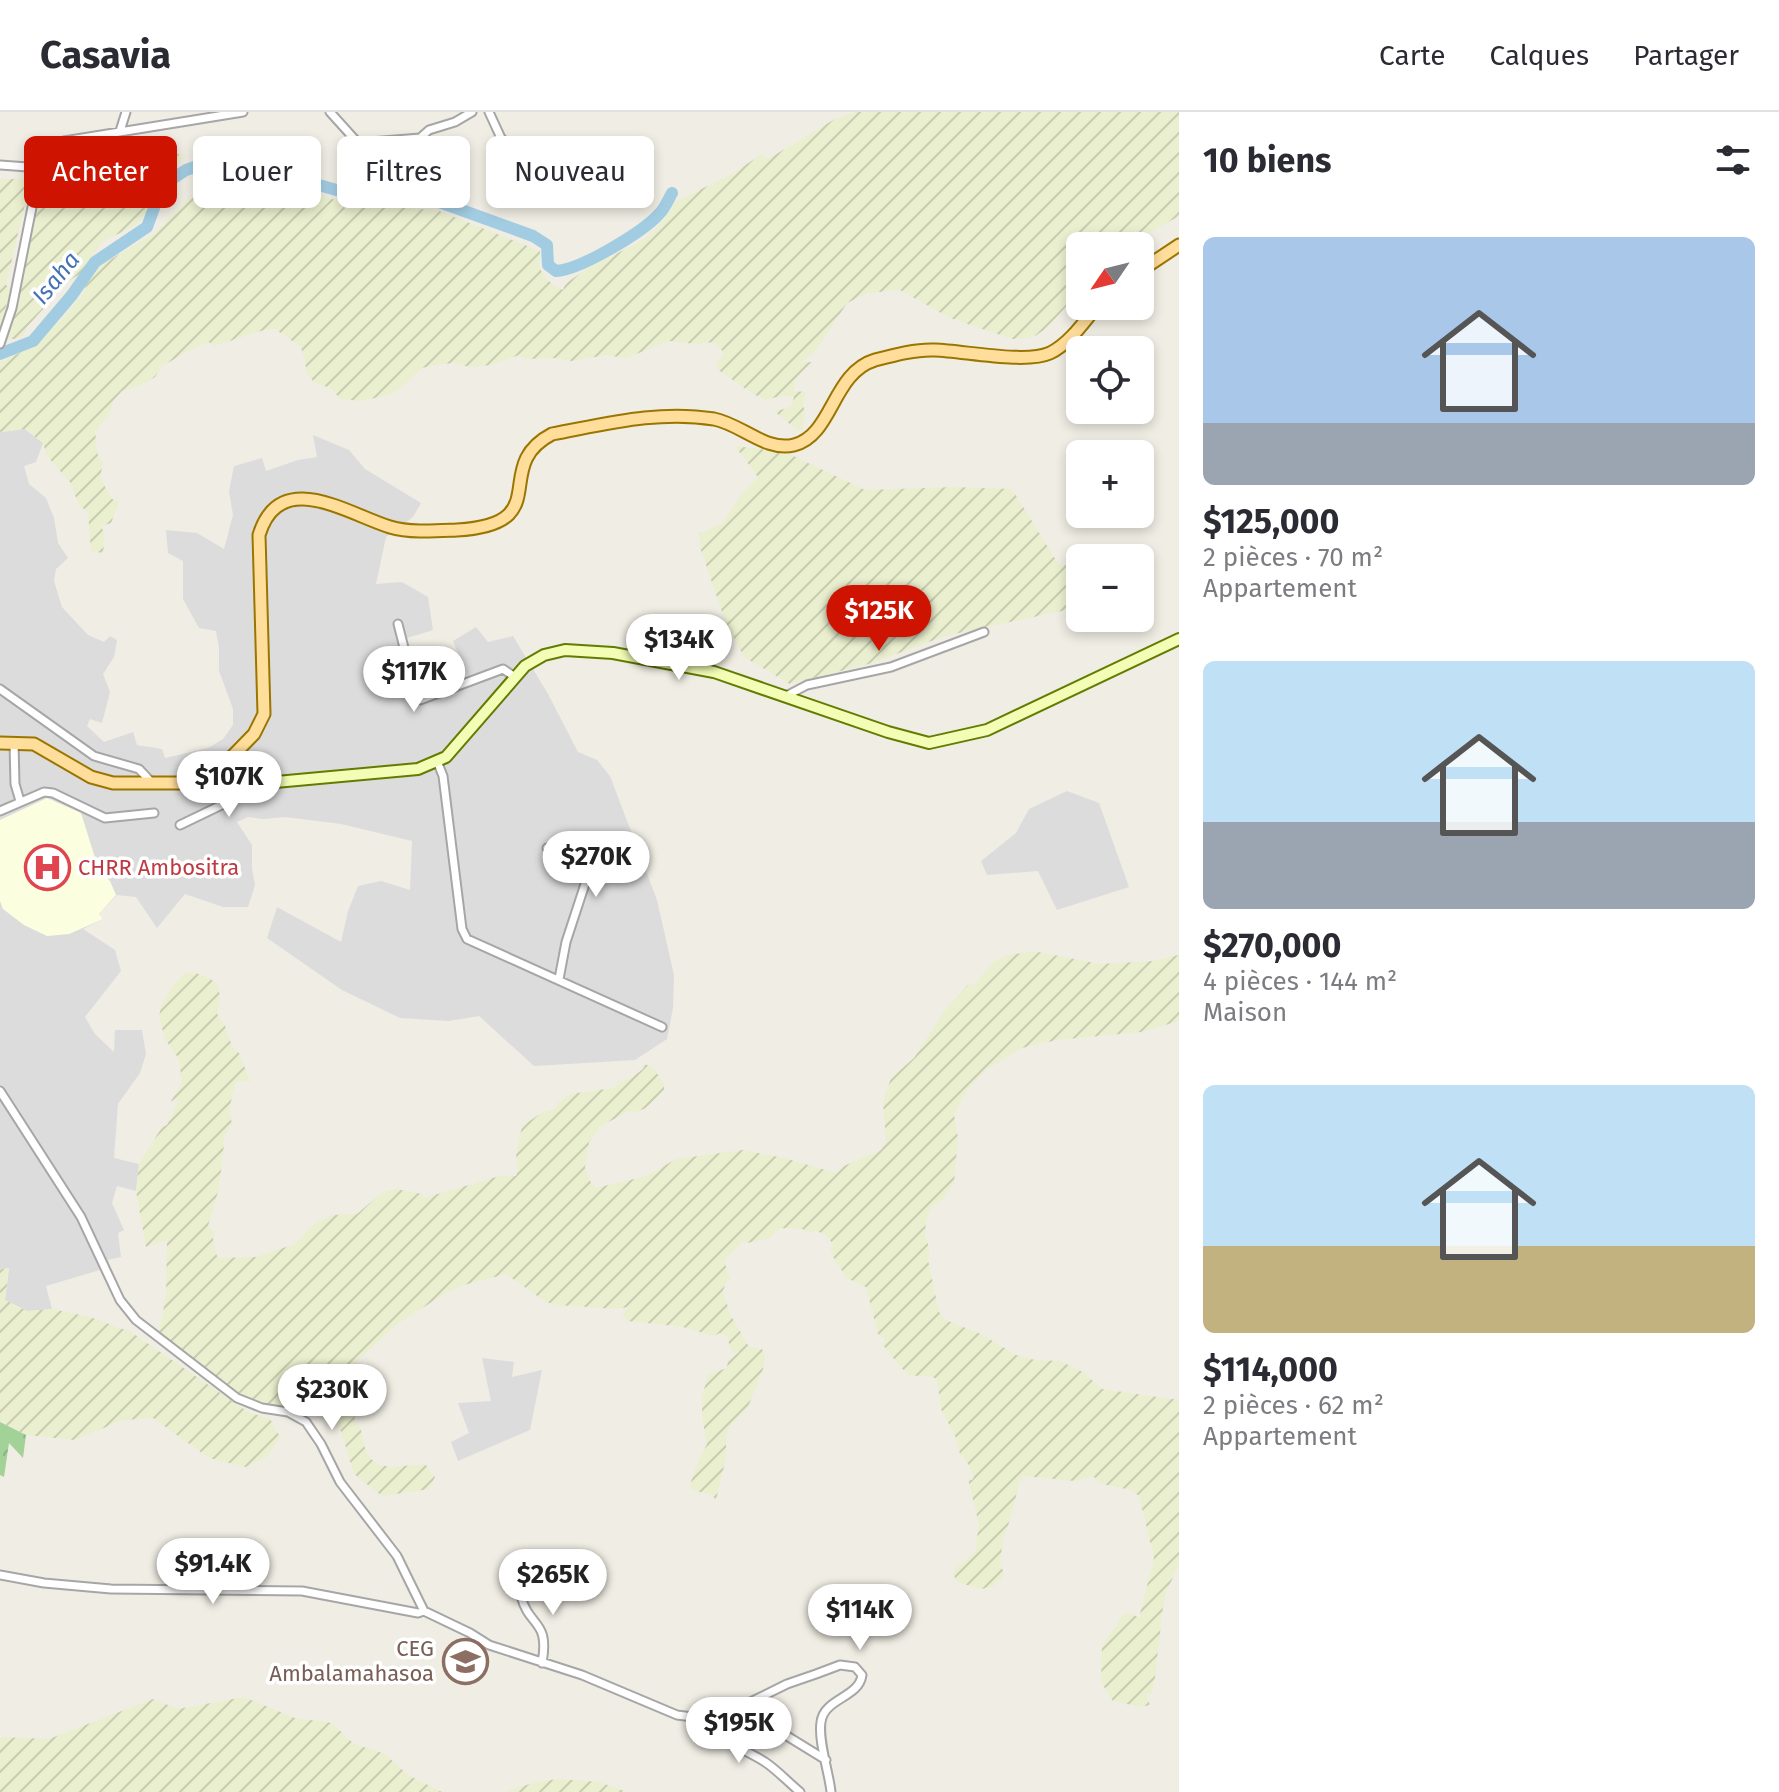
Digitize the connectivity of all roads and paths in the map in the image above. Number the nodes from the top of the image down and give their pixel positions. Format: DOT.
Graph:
graph roads {
  1 [pos="126,112"];
  2 [pos="243,112"];
  3 [pos="330,112"];
  4 [pos="472,112"];
  5 [pos="489,112"];
  6 [pos="120,131"];
  7 [pos="92,136"];
  8 [pos="500,136"];
  9 [pos="0,165"];
  10 [pos="24,167"];
  11 [pos="31,208"];
  12 [pos="1179,245"];
  13 [pos="1154,262"];
  14 [pos="1085,320"];
  15 [pos="0,344"];
  16 [pos="398,624"];
  17 [pos="984,632"];
  18 [pos="1179,639"];
  19 [pos="515,677"];
  20 [pos="0,689"];
  21 [pos="786,696"];
  22 [pos="0,743"];
  23 [pos="14,743"];
  24 [pos="437,761"];
  25 [pos="152,783"];
  26 [pos="190,783"];
  27 [pos="266,784"];
  28 [pos="20,801"];
  29 [pos="0,811"];
  30 [pos="154,813"];
  31 [pos="180,825"];
  32 [pos="547,848"];
  33 [pos="559,979"];
  34 [pos="662,1027"];
  35 [pos="0,1091"];
  36 [pos="536,1569"];
  37 [pos="0,1575"];
  38 [pos="424,1611"];
  39 [pos="542,1663"];
  40 [pos="724,1715"];
  41 [pos="708,1719"];
  42 [pos="826,1760"];
  43 [pos="800,1792"];
  44 [pos="831,1792"];
  1 -- 6 [label="street"];
  2 -- 6 [label="street"];
  3 -- 4 [label="street"];
  5 -- 8 [label="street"];
  6 -- 7 [label="street"];
  9 -- 10 [label="street"];
  11 -- 15 [label="street"];
  12 -- 13 [label="main road"];
  14 -- 26 [label="main road"];
  16 -- 19 [label="street"];
  17 -- 21 [label="street"];
  18 -- 21 [label="street"];
  19 -- 21 [label="street"];
  19 -- 24 [label="street"];
  20 -- 25 [label="street"];
  22 -- 23 [label="main road"];
  23 -- 25 [label="main road"];
  23 -- 28 [label="street"];
  24 -- 27 [label="street"];
  24 -- 33 [label="street"];
  25 -- 26 [label="main road"];
  26 -- 27 [label="street"];
  27 -- 31 [label="street"];
  28 -- 29 [label="street"];
  28 -- 30 [label="street"];
  32 -- 33 [label="street"];
  33 -- 34 [label="street"];
  35 -- 38 [label="street"];
  36 -- 39 [label="street"];
  37 -- 38 [label="street"];
  38 -- 39 [label="street"];
  39 -- 41 [label="street"];
  40 -- 41 [label="street"];
  40 -- 42 [label="street"];
  40 -- 42 [label="street"];
  41 -- 43 [label="street"];
  42 -- 44 [label="street"];
}
